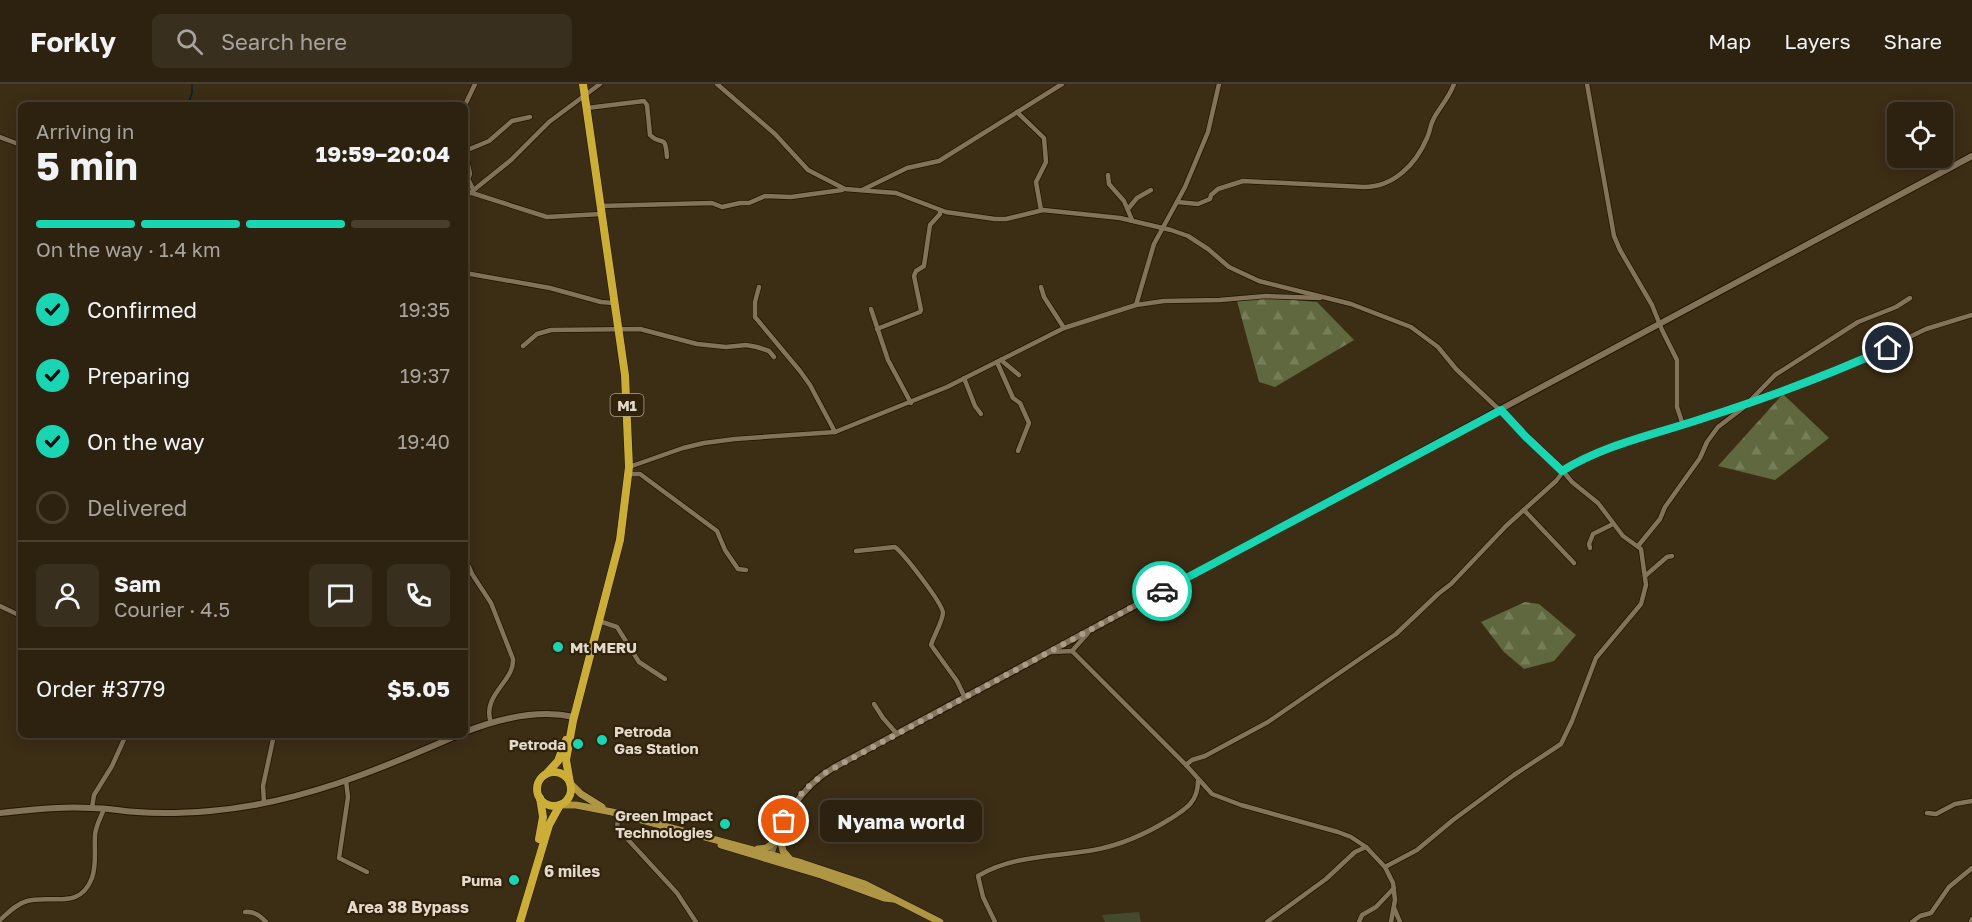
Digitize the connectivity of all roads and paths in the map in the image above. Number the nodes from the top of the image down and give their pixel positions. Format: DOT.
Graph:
graph roads {
  1 [pos="476,84"];
  2 [pos="583,84"];
  3 [pos="600,84"];
  4 [pos="717,84"];
  5 [pos="1062,84"];
  6 [pos="1219,84"];
  7 [pos="1454,84"];
  8 [pos="1587,84"];
  9 [pos="585,96"];
  10 [pos="467,102"];
  11 [pos="587,108"];
  12 [pos="1017,112"];
  13 [pos="530,117"];
  14 [pos="0,137"];
  15 [pos="18,144"];
  16 [pos="468,150"];
  17 [pos="1972,156"];
  18 [pos="667,157"];
  19 [pos="468,165"];
  20 [pos="1108,175"];
  21 [pos="468,180"];
  22 [pos="845,189"];
  23 [pos="860,190"];
  24 [pos="1151,190"];
  25 [pos="469,192"];
  26 [pos="1177,202"];
  27 [pos="600,210"];
  28 [pos="940,210"];
  29 [pos="1041,210"];
  30 [pos="1128,210"];
  31 [pos="1132,220"];
  32 [pos="1163,228"];
  33 [pos="468,274"];
  34 [pos="759,287"];
  35 [pos="1041,287"];
  36 [pos="1323,298"];
  37 [pos="1910,298"];
  38 [pos="613,303"];
  39 [pos="1136,305"];
  40 [pos="871,309"];
  41 [pos="1972,315"];
  42 [pos="1660,324"];
  43 [pos="618,328"];
  44 [pos="1064,328"];
  45 [pos="877,329"];
  46 [pos="523,346"];
  47 [pos="774,357"];
  48 [pos="999,361"];
  49 [pos="1019,375"];
  50 [pos="964,378"];
  51 [pos="1749,402"];
  52 [pos="911,403"];
  53 [pos="1501,410"];
  54 [pos="981,414"];
  55 [pos="1683,425"];
  56 [pos="835,432"];
  57 [pos="1018,451"];
  58 [pos="628,470"];
  59 [pos="1562,471"];
  60 [pos="1524,510"];
  61 [pos="1613,524"];
  62 [pos="1638,546"];
  63 [pos="1590,548"];
  64 [pos="856,551"];
  65 [pos="1672,556"];
  66 [pos="1574,563"];
  67 [pos="468,565"];
  68 [pos="746,570"];
  69 [pos="1645,576"];
  70 [pos="0,606"];
  71 [pos="18,615"];
  72 [pos="600,621"];
  73 [pos="1090,630"];
  74 [pos="1072,651"];
  75 [pos="1051,652"];
  76 [pos="665,679"];
  77 [pos="965,698"];
  78 [pos="874,704"];
  79 [pos="573,719"];
  80 [pos="491,723"];
  81 [pos="468,731"];
  82 [pos="897,734"];
  83 [pos="125,738"];
  84 [pos="273,738"];
  85 [pos="451,738"];
  86 [pos="1186,765"];
  87 [pos="545,776"];
  88 [pos="1198,780"];
  89 [pos="346,781"];
  90 [pos="570,783"];
  91 [pos="539,795"];
  92 [pos="1972,801"];
  93 [pos="264,803"];
  94 [pos="560,805"];
  95 [pos="92,808"];
  96 [pos="104,809"];
  97 [pos="0,813"];
  98 [pos="615,813"];
  99 [pos="1928,813"];
  100 [pos="698,836"];
  101 [pos="778,841"];
  102 [pos="747,847"];
  103 [pos="1366,847"];
  104 [pos="773,858"];
  105 [pos="793,860"];
  106 [pos="1385,867"];
  107 [pos="1972,868"];
  108 [pos="367,872"];
  109 [pos="533,873"];
  110 [pos="1394,888"];
  111 [pos="893,898"];
  112 [pos="1394,908"];
  113 [pos="245,912"];
  114 [pos="0,920"];
  115 [pos="1360,921"];
  116 [pos="1368,921"];
  117 [pos="266,922"];
  118 [pos="520,922"];
  119 [pos="696,922"];
  120 [pos="940,922"];
  121 [pos="995,922"];
  122 [pos="1267,922"];
  123 [pos="1391,922"];
  124 [pos="1400,922"];
  125 [pos="1912,922"];
  1 -- 10 [label="street"];
  2 -- 9 [label="highway, M1"];
  3 -- 9 [label="street"];
  4 -- 22 [label="street"];
  5 -- 12 [label="street"];
  6 -- 26 [label="street"];
  7 -- 26 [label="street"];
  8 -- 42 [label="street"];
  9 -- 11 [label="highway, M1"];
  9 -- 25 [label="street"];
  11 -- 18 [label="street"];
  11 -- 27 [label="highway, M1"];
  12 -- 23 [label="street"];
  12 -- 29 [label="street"];
  13 -- 16 [label="street"];
  14 -- 15 [label="street"];
  17 -- 42 [label="main road"];
  19 -- 21 [label="street"];
  20 -- 30 [label="street"];
  22 -- 23 [label="street"];
  22 -- 27 [label="street"];
  23 -- 28 [label="street"];
  24 -- 30 [label="street"];
  25 -- 27 [label="street"];
  26 -- 32 [label="street"];
  27 -- 38 [label="highway, M1"];
  28 -- 29 [label="street"];
  28 -- 45 [label="street"];
  29 -- 31 [label="street"];
  30 -- 31 [label="street"];
  31 -- 32 [label="street"];
  32 -- 36 [label="street"];
  32 -- 39 [label="street"];
  33 -- 38 [label="street"];
  34 -- 56 [label="street"];
  35 -- 44 [label="street"];
  36 -- 39 [label="street"];
  36 -- 53 [label="street"];
  37 -- 51 [label="street"];
  38 -- 43 [label="highway, M1"];
  39 -- 44 [label="street"];
  40 -- 45 [label="street"];
  41 -- 51 [label="street"];
  42 -- 53 [label="main road"];
  42 -- 55 [label="street"];
  43 -- 46 [label="street"];
  43 -- 47 [label="street"];
  43 -- 58 [label="highway, M1"];
  44 -- 48 [label="street"];
  45 -- 52 [label="street"];
  48 -- 49 [label="street"];
  48 -- 50 [label="street"];
  48 -- 57 [label="street"];
  50 -- 52 [label="street"];
  50 -- 54 [label="street"];
  51 -- 55 [label="street"];
  51 -- 62 [label="street"];
  52 -- 56 [label="street"];
  53 -- 59 [label="street"];
  53 -- 73 [label="main road"];
  55 -- 59 [label="street"];
  56 -- 58 [label="street"];
  58 -- 68 [label="street"];
  58 -- 72 [label="highway, M1"];
  59 -- 60 [label="street"];
  59 -- 61 [label="street"];
  60 -- 66 [label="street"];
  60 -- 86 [label="street"];
  61 -- 62 [label="street"];
  61 -- 63 [label="street"];
  62 -- 69 [label="street"];
  64 -- 77 [label="street"];
  65 -- 69 [label="street"];
  67 -- 80 [label="street"];
  69 -- 106 [label="street"];
  70 -- 71 [label="street"];
  72 -- 76 [label="street"];
  72 -- 79 [label="highway, M1"];
  73 -- 74 [label="street"];
  73 -- 75 [label="main road"];
  74 -- 75 [label="street"];
  74 -- 86 [label="street"];
  75 -- 77 [label="main road"];
  77 -- 82 [label="main road"];
  78 -- 82 [label="street"];
  79 -- 80 [label="main road"];
  79 -- 87 [label="highway, M1"];
  79 -- 90 [label="highway, M1"];
  80 -- 81 [label="main road"];
  82 -- 101 [label="main road"];
  83 -- 95 [label="street"];
  84 -- 93 [label="street"];
  85 -- 89 [label="main road"];
  86 -- 88 [label="street"];
  87 -- 90 [label="highway"];
  87 -- 91 [label="highway, M1"];
  88 -- 103 [label="street"];
  88 -- 121 [label="street"];
  89 -- 93 [label="main road"];
  89 -- 108 [label="street"];
  90 -- 94 [label="highway, M1"];
  90 -- 98 [label="main road"];
  91 -- 94 [label="highway"];
  91 -- 109 [label="highway, M1"];
  92 -- 99 [label="street"];
  93 -- 96 [label="main road"];
  94 -- 98 [label="main road"];
  94 -- 109 [label="highway, M1"];
  95 -- 96 [label="main road"];
  95 -- 97 [label="main road"];
  96 -- 114 [label="street"];
  98 -- 100 [label="main road"];
  98 -- 119 [label="street"];
  100 -- 102 [label="main road"];
  100 -- 104 [label="main road"];
  101 -- 102 [label="main road"];
  101 -- 104 [label="main road"];
  101 -- 105 [label="main road"];
  102 -- 104 [label="main road"];
  103 -- 106 [label="street"];
  103 -- 122 [label="street"];
  104 -- 105 [label="main road"];
  104 -- 111 [label="main road"];
  105 -- 111 [label="main road"];
  106 -- 110 [label="street"];
  107 -- 125 [label="street"];
  109 -- 118 [label="highway, M1"];
  110 -- 112 [label="street"];
  110 -- 115 [label="street"];
  111 -- 120 [label="main road"];
  112 -- 123 [label="street"];
  112 -- 124 [label="street"];
  113 -- 117 [label="street"];
  115 -- 116 [label="street"];
}
